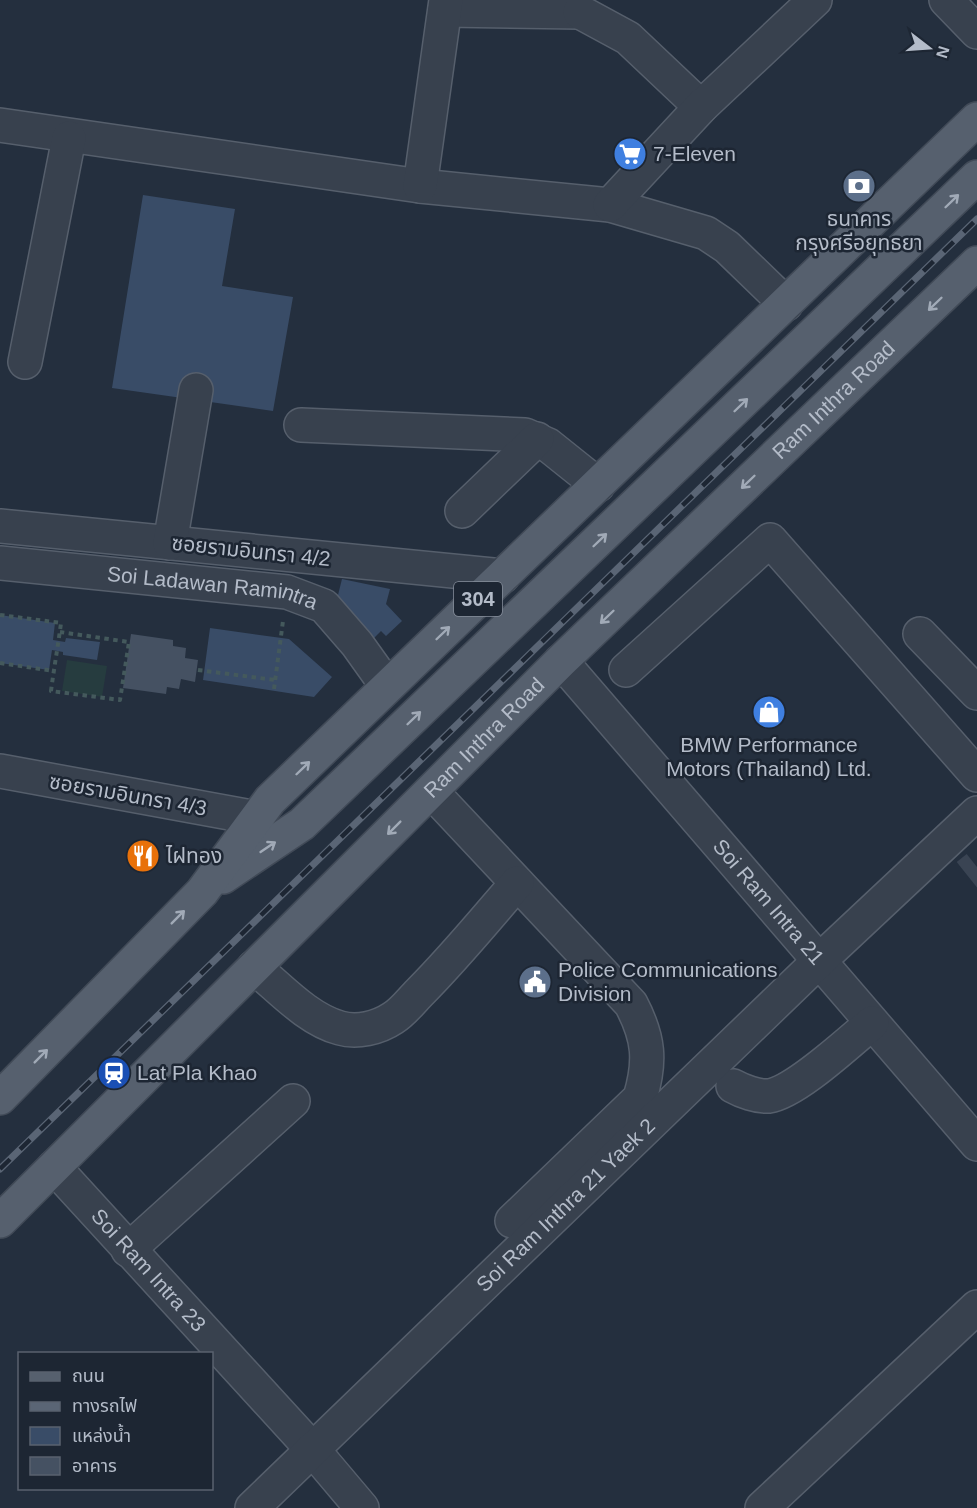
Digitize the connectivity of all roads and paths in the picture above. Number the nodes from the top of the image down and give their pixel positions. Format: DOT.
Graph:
graph roads {
  1 [pos="815,0"];
  2 [pos="945,0"];
  3 [pos="446,5"];
  4 [pos="573,6"];
  5 [pos="977,32"];
  6 [pos="701,107"];
  7 [pos="977,119"];
  8 [pos="0,126"];
  9 [pos="69,138"];
  10 [pos="977,177"];
  11 [pos="420,186"];
  12 [pos="610,205"];
  13 [pos="977,263"];
  14 [pos="786,304"];
  15 [pos="25,362"];
  16 [pos="196,390"];
  17 [pos="301,425"];
  18 [pos="537,440"];
  19 [pos="598,485"];
  20 [pos="462,511"];
  21 [pos="0,526"];
  22 [pos="170,543"];
  23 [pos="0,563"];
  24 [pos="503,576"];
  25 [pos="287,592"];
  26 [pos="0,615"];
  27 [pos="60,632"];
  28 [pos="920,634"];
  29 [pos="561,660"];
  30 [pos="0,663"];
  31 [pos="198,670"];
  32 [pos="626,670"];
  33 [pos="54,671"];
  34 [pos="275,680"];
  35 [pos="387,686"];
  36 [pos="274,689"];
  37 [pos="977,693"];
  38 [pos="0,771"];
  39 [pos="977,775"];
  40 [pos="431,791"];
  41 [pos="977,813"];
  42 [pos="257,818"];
  43 [pos="518,883"];
  44 [pos="202,892"];
  45 [pos="819,961"];
  46 [pos="254,967"];
  47 [pos="872,1023"];
  48 [pos="733,1086"];
  49 [pos="0,1098"];
  50 [pos="293,1101"];
  51 [pos="977,1144"];
  52 [pos="54,1167"];
  53 [pos="0,1221"];
  54 [pos="512,1221"];
  55 [pos="128,1250"];
  56 [pos="977,1307"];
  57 [pos="313,1450"];
  58 [pos="252,1508"];
  59 [pos="362,1508"];
  60 [pos="762,1508"];
  1 -- 6 [label="street"];
  2 -- 5 [label="street"];
  3 -- 4 [label="street"];
  3 -- 11 [label="street"];
  4 -- 6 [label="street"];
  6 -- 12 [label="street"];
  7 -- 14 [label="main road, 304"];
  8 -- 9 [label="street"];
  9 -- 11 [label="street"];
  9 -- 15 [label="street"];
  44 -- 10 [label="main road, 304, one-way"];
  11 -- 12 [label="street"];
  12 -- 14 [label="street"];
  13 -- 29 [label="main road, Ram Inthra Road, one-way"];
  14 -- 19 [label="main road, 304"];
  16 -- 22 [label="street"];
  17 -- 18 [label="street"];
  18 -- 19 [label="street"];
  18 -- 20 [label="street"];
  19 -- 24 [label="main road, 304"];
  21 -- 22 [label="street, ซอยรามอินทรา 4/2"];
  22 -- 24 [label="street, ซอยรามอินทรา 4/2"];
  23 -- 25 [label="street, Soi Ladawan Ramintra"];
  35 -- 24 [label="main road, 304, one-way"];
  25 -- 34 [label="path"];
  25 -- 35 [label="street, Soi Ladawan Ramintra"];
  26 -- 27 [label="path"];
  27 -- 33 [label="path"];
  27 -- 33 [label="path"];
  28 -- 37 [label="street"];
  29 -- 40 [label="main road, Ram Inthra Road"];
  29 -- 45 [label="street, Soi Ram Intra 21"];
  30 -- 33 [label="path"];
  31 -- 34 [label="path"];
  32 -- 39 [label="street"];
  34 -- 36 [label="path"];
  42 -- 35 [label="main road, 304, one-way"];
  38 -- 42 [label="street, ซอยรามอินทรา 4/3"];
  40 -- 43 [label="street"];
  40 -- 46 [label="main road, Ram Inthra Road, one-way"];
  41 -- 45 [label="street, Soi Ram Inthra 21 Yaek 2"];
  42 -- 44 [label="main road, 304"];
  43 -- 46 [label="street"];
  43 -- 54 [label="street"];
  49 -- 44 [label="main road, 304, one-way"];
  45 -- 47 [label="street, Soi Ram Intra 21"];
  45 -- 57 [label="street, Soi Ram Inthra 21 Yaek 2"];
  46 -- 52 [label="main road, Ram Inthra Road"];
  47 -- 48 [label="street"];
  47 -- 51 [label="street, Soi Ram Intra 21"];
  50 -- 55 [label="street"];
  52 -- 53 [label="main road, Ram Inthra Road"];
  52 -- 55 [label="street, Soi Ram Intra 23"];
  55 -- 57 [label="street, Soi Ram Intra 23"];
  56 -- 60 [label="street"];
  57 -- 58 [label="street, Soi Ram Inthra 21 Yaek 2"];
  57 -- 59 [label="street, Soi Ram Intra 23"];
}
